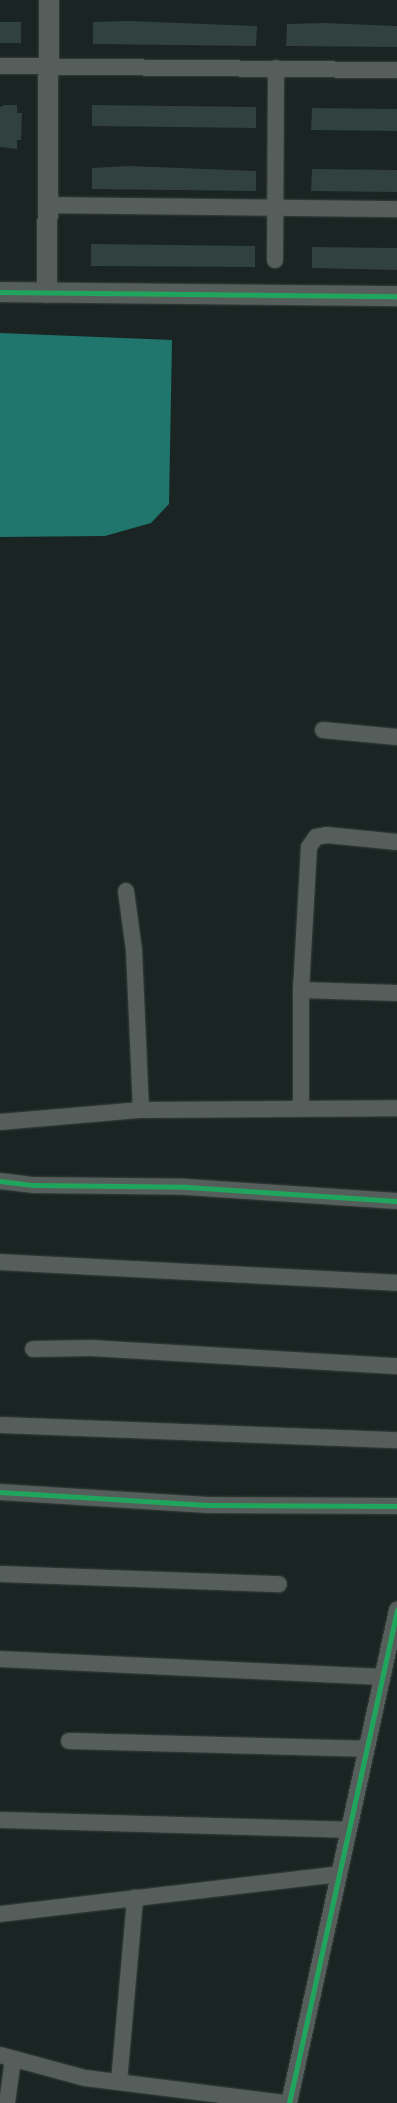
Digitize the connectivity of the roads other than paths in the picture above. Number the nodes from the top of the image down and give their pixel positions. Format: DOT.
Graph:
graph roads {
  1 [pos="49,0"];
  2 [pos="0,66"];
  3 [pos="48,67"];
  4 [pos="276,68"];
  5 [pos="397,70"];
  6 [pos="48,205"];
  7 [pos="275,208"];
  8 [pos="397,209"];
  9 [pos="275,260"];
  10 [pos="0,292"];
  11 [pos="47,293"];
  12 [pos="397,296"];
  13 [pos="322,730"];
  14 [pos="397,737"];
  15 [pos="397,842"];
  16 [pos="126,891"];
  17 [pos="301,990"];
  18 [pos="397,993"];
  19 [pos="301,1107"];
  20 [pos="397,1108"];
  21 [pos="142,1110"];
  22 [pos="0,1122"];
  23 [pos="0,1181"];
  24 [pos="397,1201"];
  25 [pos="0,1262"];
  26 [pos="397,1283"];
  27 [pos="34,1349"];
  28 [pos="397,1366"];
  29 [pos="0,1424"];
  30 [pos="397,1440"];
  31 [pos="0,1492"];
  32 [pos="397,1506"];
  33 [pos="0,1574"];
  34 [pos="279,1584"];
  35 [pos="397,1610"];
  36 [pos="0,1659"];
  37 [pos="381,1677"];
  38 [pos="69,1741"];
  39 [pos="366,1749"];
  40 [pos="0,1820"];
  41 [pos="348,1830"];
  42 [pos="338,1874"];
  43 [pos="135,1898"];
  44 [pos="0,1914"];
  45 [pos="6,2057"];
  46 [pos="119,2082"];
  47 [pos="7,2103"];
  48 [pos="287,2103"];
  1 -- 3 [label="street"];
  2 -- 3 [label="street"];
  3 -- 4 [label="street"];
  3 -- 6 [label="street"];
  4 -- 5 [label="street"];
  4 -- 7 [label="street"];
  6 -- 7 [label="street"];
  6 -- 11 [label="street"];
  7 -- 8 [label="street"];
  7 -- 9 [label="street"];
  10 -- 11 [label="street"];
  11 -- 12 [label="street"];
  13 -- 14 [label="street"];
  15 -- 17 [label="street"];
  16 -- 21 [label="street"];
  17 -- 18 [label="street"];
  17 -- 19 [label="street"];
  19 -- 20 [label="street"];
  19 -- 21 [label="street"];
  21 -- 22 [label="street"];
  23 -- 24 [label="street"];
  25 -- 26 [label="street"];
  27 -- 28 [label="street"];
  29 -- 30 [label="street"];
  31 -- 32 [label="street"];
  33 -- 34 [label="street"];
  35 -- 37 [label="street"];
  36 -- 37 [label="street"];
  37 -- 39 [label="street"];
  38 -- 39 [label="street"];
  39 -- 41 [label="street"];
  40 -- 41 [label="street"];
  41 -- 42 [label="street"];
  42 -- 43 [label="street"];
  42 -- 48 [label="street"];
  43 -- 44 [label="street"];
  43 -- 46 [label="street"];
  45 -- 46 [label="street"];
  45 -- 47 [label="street"];
  46 -- 48 [label="street"];
}
